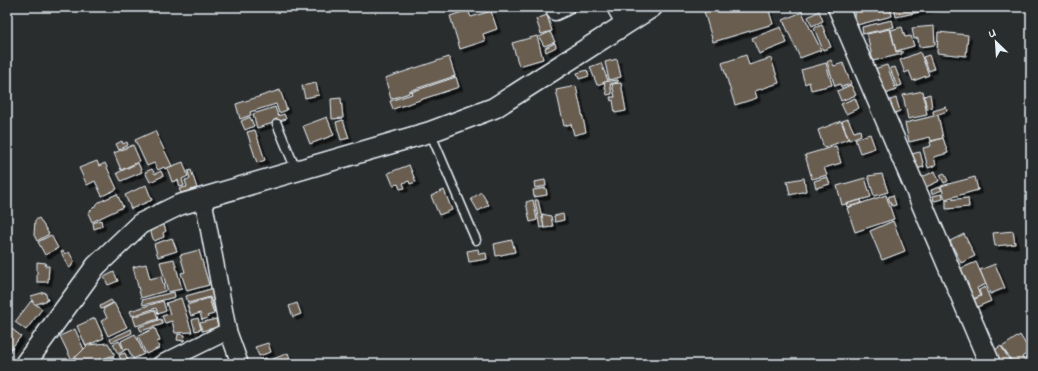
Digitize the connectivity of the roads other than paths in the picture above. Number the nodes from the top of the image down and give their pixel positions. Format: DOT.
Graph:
graph roads {
  1 [pos="554,7"];
  2 [pos="566,7"];
  3 [pos="615,7"];
  4 [pos="652,7"];
  5 [pos="838,7"];
  6 [pos="624,25"];
  7 [pos="277,124"];
  8 [pos="430,132"];
  9 [pos="296,170"];
  10 [pos="203,198"];
  11 [pos="476,240"];
  12 [pos="228,331"];
  13 [pos="25,364"];
  14 [pos="161,364"];
  15 [pos="240,364"];
  16 [pos="990,364"];
  1 -- 2 [label="street"];
  3 -- 6 [label="street"];
  4 -- 6 [label="street"];
  5 -- 16 [label="street"];
  6 -- 8 [label="street"];
  7 -- 9 [label="lane"];
  8 -- 9 [label="street"];
  8 -- 11 [label="lane"];
  9 -- 10 [label="street"];
  10 -- 12 [label="street"];
  10 -- 13 [label="street"];
  12 -- 14 [label="street"];
  12 -- 15 [label="street"];
}
